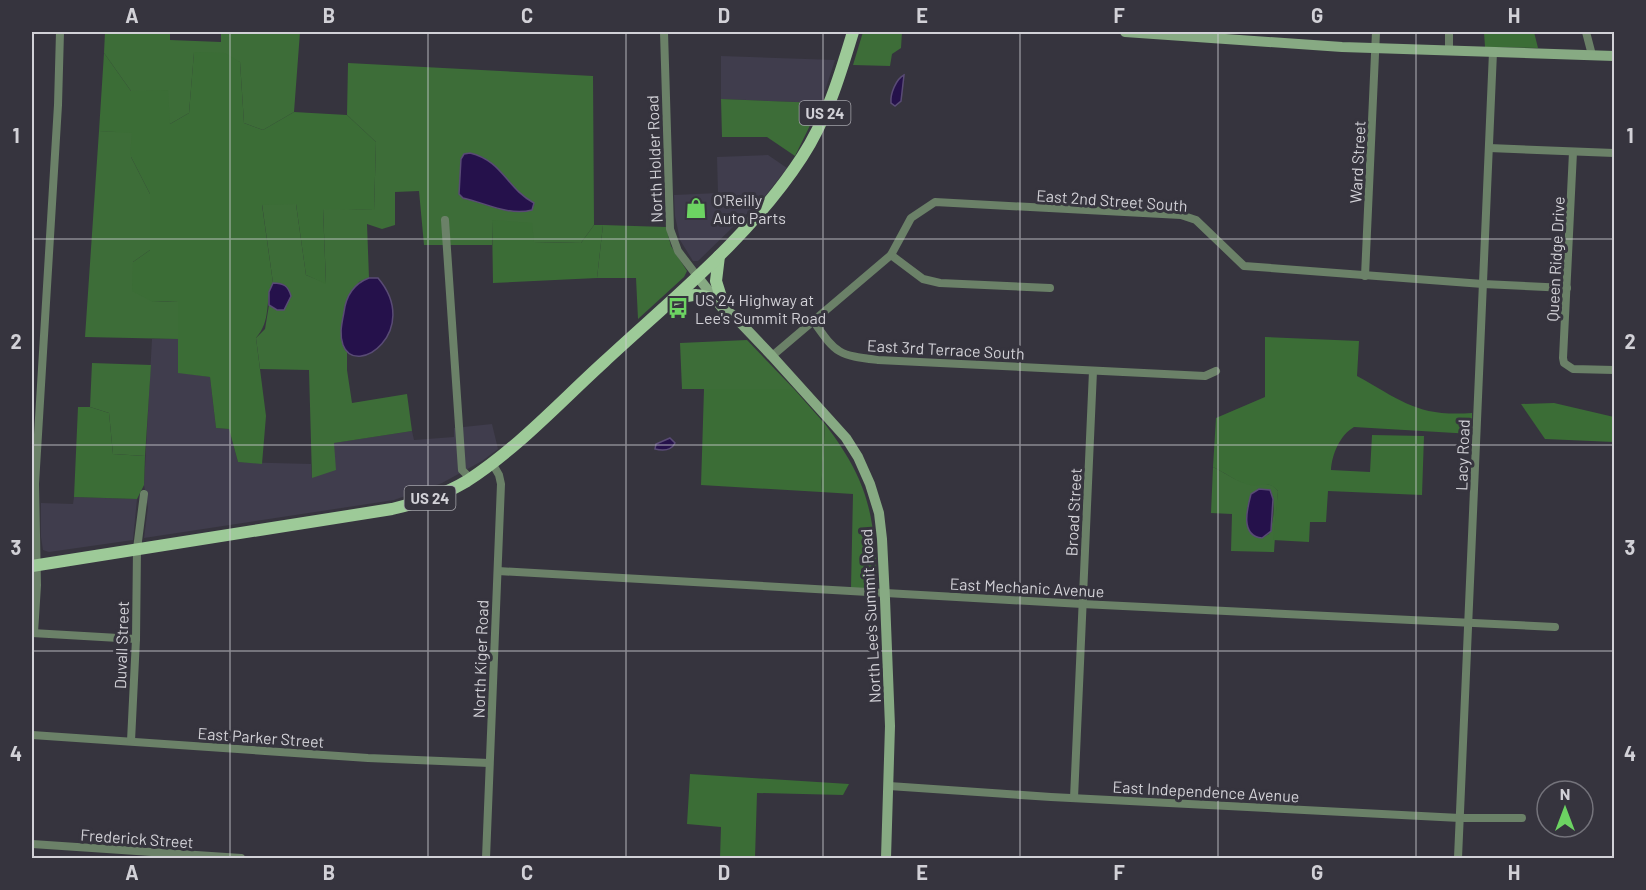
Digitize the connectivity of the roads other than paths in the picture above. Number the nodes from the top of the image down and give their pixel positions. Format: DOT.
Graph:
graph roads {
  1 [pos="60,32"];
  2 [pos="664,32"];
  3 [pos="853,32"];
  4 [pos="1125,32"];
  5 [pos="1376,32"];
  6 [pos="1449,32"];
  7 [pos="1586,32"];
  8 [pos="1376,48"];
  9 [pos="1449,51"];
  10 [pos="1493,52"];
  11 [pos="1592,55"];
  12 [pos="1614,57"];
  13 [pos="1489,148"];
  14 [pos="1573,152"];
  15 [pos="1614,153"];
  16 [pos="445,220"];
  17 [pos="891,255"];
  18 [pos="719,256"];
  19 [pos="698,276"];
  20 [pos="1365,276"];
  21 [pos="1483,284"];
  22 [pos="1050,288"];
  23 [pos="1567,288"];
  24 [pos="719,299"];
  25 [pos="672,300"];
  26 [pos="814,322"];
  27 [pos="772,356"];
  28 [pos="1614,370"];
  29 [pos="1093,371"];
  30 [pos="1216,371"];
  31 [pos="492,464"];
  32 [pos="470,478"];
  33 [pos="144,494"];
  34 [pos="137,549"];
  35 [pos="34,566"];
  36 [pos="498,571"];
  37 [pos="885,593"];
  38 [pos="1082,604"];
  39 [pos="1469,624"];
  40 [pos="1555,627"];
  41 [pos="33,633"];
  42 [pos="136,639"];
  43 [pos="32,735"];
  44 [pos="131,741"];
  45 [pos="489,763"];
  46 [pos="889,786"];
  47 [pos="1074,798"];
  48 [pos="1460,818"];
  49 [pos="1522,818"];
  50 [pos="32,844"];
  51 [pos="241,858"];
  52 [pos="486,858"];
  53 [pos="886,858"];
  54 [pos="1458,858"];
  1 -- 35 [label="street"];
  2 -- 19 [label="street, North Holder Road"];
  3 -- 18 [label="main road, US 24"];
  4 -- 8 [label="main road"];
  5 -- 8 [label="street, Ward Street"];
  6 -- 9 [label="street"];
  7 -- 11 [label="street"];
  8 -- 9 [label="main road"];
  8 -- 20 [label="street, Ward Street"];
  9 -- 10 [label="main road"];
  10 -- 11 [label="main road"];
  10 -- 13 [label="street, Lacy Road"];
  11 -- 12 [label="main road"];
  13 -- 14 [label="street"];
  13 -- 21 [label="street, Lacy Road"];
  14 -- 15 [label="street"];
  14 -- 23 [label="street, Queen Ridge Drive"];
  16 -- 32 [label="street"];
  17 -- 20 [label="street, East 2nd Street South"];
  17 -- 22 [label="street"];
  17 -- 26 [label="street, East 2nd Street South"];
  18 -- 19 [label="main road, US 24"];
  18 -- 24 [label="main road"];
  19 -- 24 [label="main road, North Lee's Summit Road"];
  19 -- 25 [label="main road, US 24"];
  20 -- 21 [label="street, East 2nd Street South"];
  21 -- 23 [label="street, East 2nd Street South"];
  21 -- 39 [label="street, Lacy Road"];
  23 -- 28 [label="street, Queen Ridge Drive"];
  24 -- 25 [label="main road"];
  24 -- 27 [label="main road, North Lee's Summit Road"];
  25 -- 31 [label="main road, US 24"];
  26 -- 27 [label="street, East 2nd Street South"];
  26 -- 29 [label="street, East 3rd Terrace South"];
  27 -- 37 [label="main road, North Lee's Summit Road"];
  29 -- 30 [label="street, East 3rd Terrace South"];
  29 -- 38 [label="street, Broad Street"];
  31 -- 32 [label="main road, US 24"];
  31 -- 36 [label="street, North Kiger Road"];
  32 -- 34 [label="main road, US 24"];
  33 -- 34 [label="street, Duvall Street"];
  34 -- 35 [label="main road, US 24"];
  34 -- 42 [label="street, Duvall Street"];
  35 -- 41 [label="street"];
  36 -- 37 [label="street, East Mechanic Avenue"];
  36 -- 45 [label="street, North Kiger Road"];
  37 -- 38 [label="street, East Mechanic Avenue"];
  37 -- 46 [label="main road, North Lee's Summit Road"];
  38 -- 39 [label="street, East Mechanic Avenue"];
  38 -- 47 [label="street, Broad Street"];
  39 -- 40 [label="street, East Mechanic Avenue"];
  39 -- 48 [label="street, Lacy Road"];
  41 -- 42 [label="street"];
  42 -- 44 [label="street, Duvall Street"];
  43 -- 44 [label="street, East Parker Street"];
  44 -- 45 [label="street, East Parker Street"];
  45 -- 52 [label="street, North Kiger Road"];
  46 -- 47 [label="street, East Independence Avenue"];
  46 -- 53 [label="main road, North Lee's Summit Road"];
  47 -- 48 [label="street, East Independence Avenue"];
  48 -- 49 [label="street, East Independence Avenue"];
  48 -- 54 [label="street, Lacy Road"];
  50 -- 51 [label="street, Frederick Street"];
}
